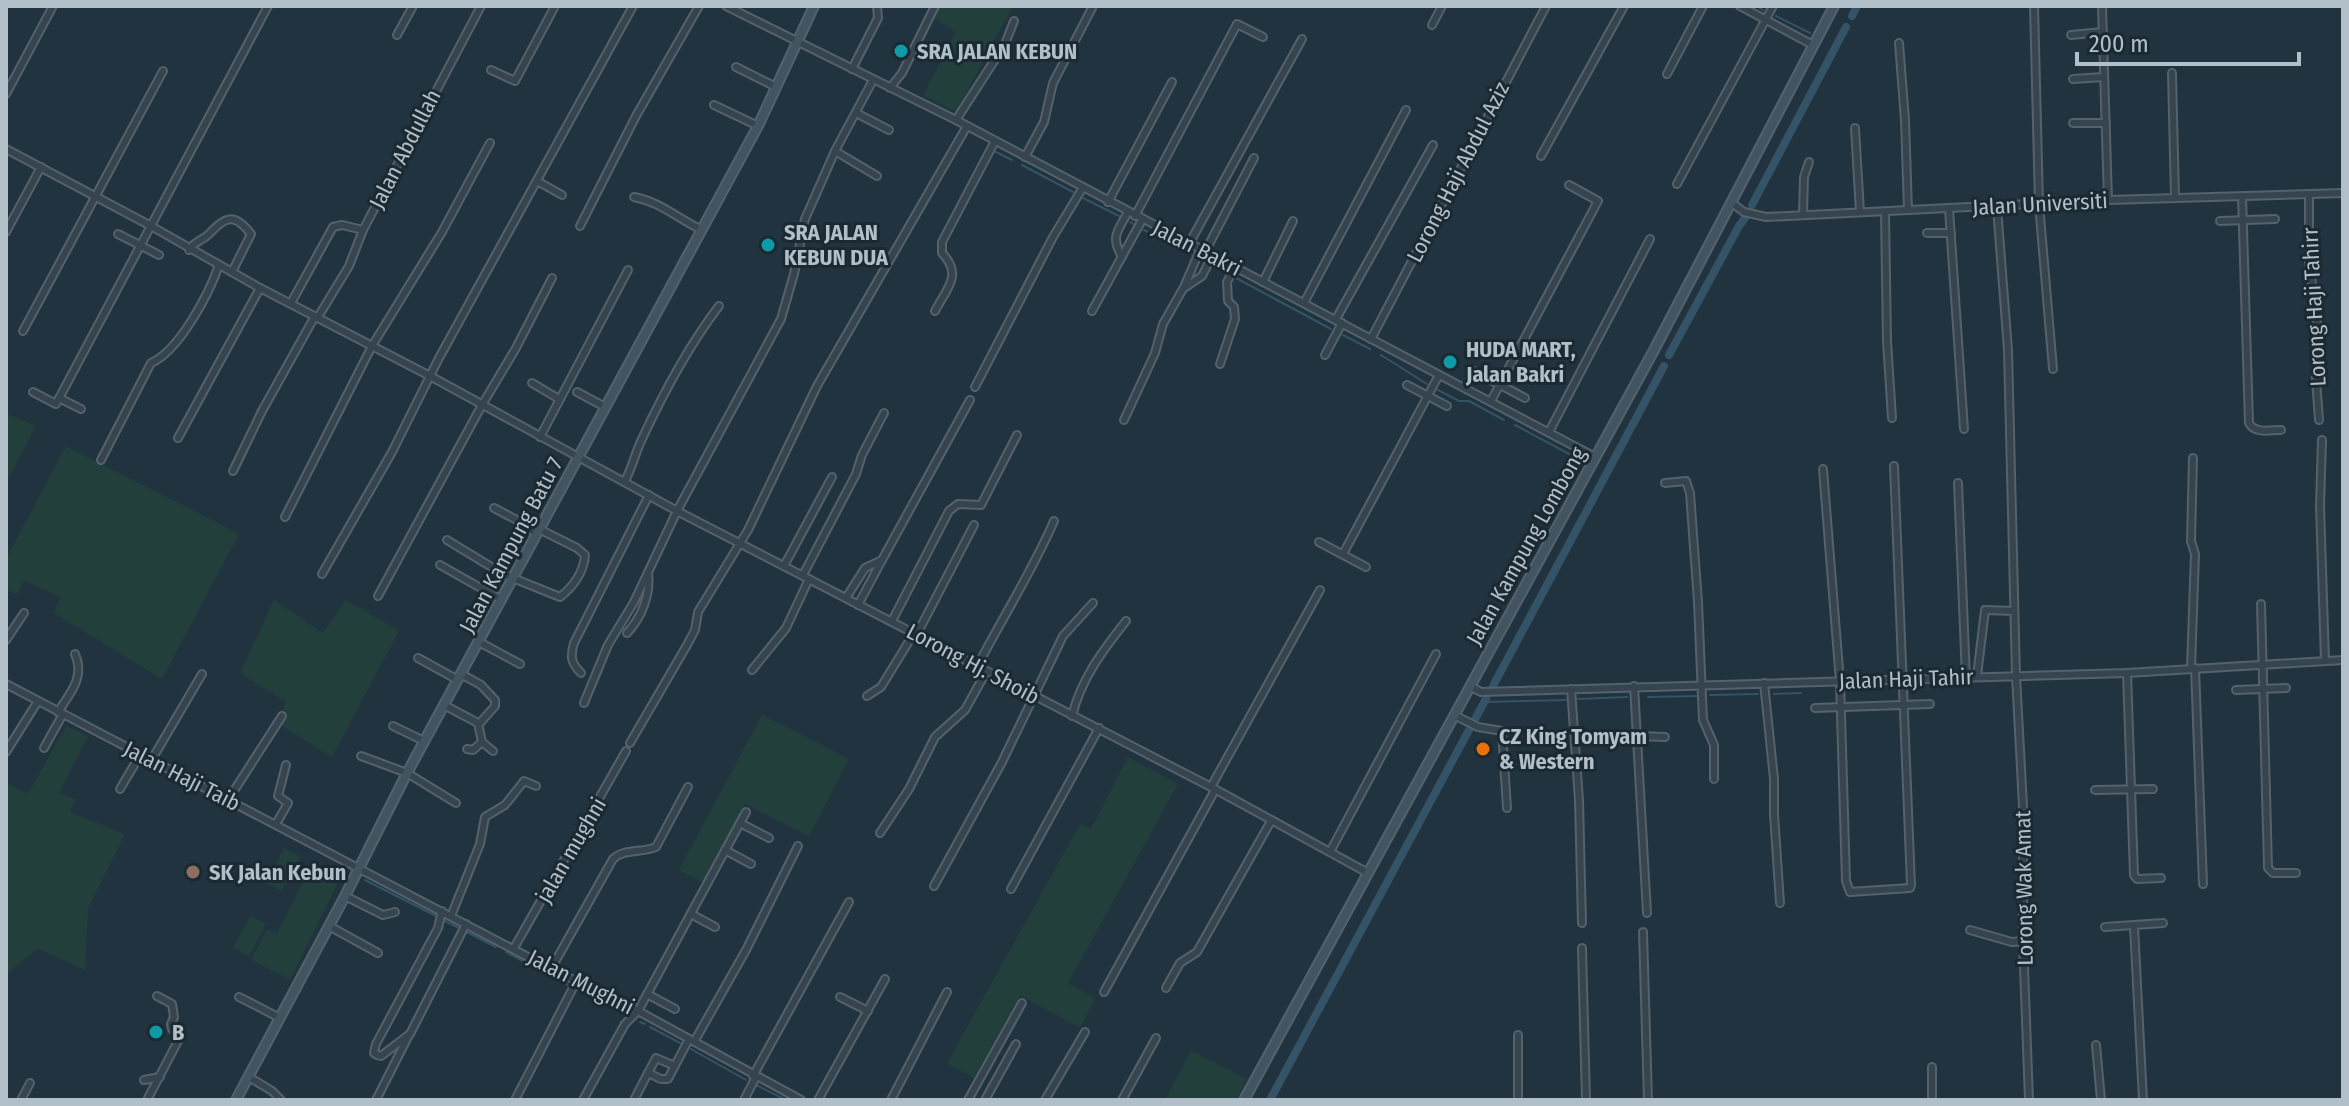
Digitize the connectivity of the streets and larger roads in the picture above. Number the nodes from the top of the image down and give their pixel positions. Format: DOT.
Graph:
graph roads {
  1 [pos="53,6"];
  2 [pos="268,6"];
  3 [pos="413,6"];
  4 [pos="481,6"];
  5 [pos="555,6"];
  6 [pos="633,6"];
  7 [pos="699,6"];
  8 [pos="726,6"];
  9 [pos="751,6"];
  10 [pos="814,6"];
  11 [pos="877,6"];
  12 [pos="935,6"];
  13 [pos="1093,6"];
  14 [pos="1442,6"];
  15 [pos="1546,6"];
  16 [pos="1624,6"];
  17 [pos="1703,6"];
  18 [pos="1740,6"];
  19 [pos="1773,6"];
  20 [pos="1834,6"];
  21 [pos="2034,6"];
  22 [pos="2102,6"];
  23 [pos="745,15"];
  24 [pos="1766,20"];
  25 [pos="1014,21"];
  26 [pos="1432,25"];
  27 [pos="2103,32"];
  28 [pos="397,35"];
  29 [pos="2071,35"];
  30 [pos="1263,37"];
  31 [pos="1302,39"];
  32 [pos="797,40"];
  33 [pos="1899,43"];
  34 [pos="1813,45"];
  35 [pos="736,67"];
  36 [pos="852,69"];
  37 [pos="491,70"];
  38 [pos="163,71"];
  39 [pos="2172,73"];
  40 [pos="1667,74"];
  41 [pos="2104,77"];
  42 [pos="2073,79"];
  43 [pos="873,80"];
  44 [pos="1172,82"];
  45 [pos="776,87"];
  46 [pos="890,88"];
  47 [pos="6,94"];
  48 [pos="714,105"];
  49 [pos="1406,110"];
  50 [pos="856,113"];
  51 [pos="956,120"];
  52 [pos="2073,123"];
  53 [pos="2106,123"];
  54 [pos="758,126"];
  55 [pos="967,126"];
  56 [pos="1855,128"];
  57 [pos="889,130"];
  58 [pos="995,141"];
  59 [pos="490,143"];
  60 [pos="1433,145"];
  61 [pos="6,149"];
  62 [pos="835,151"];
  63 [pos="1541,156"];
  64 [pos="1025,157"];
  65 [pos="1254,158"];
  66 [pos="1809,162"];
  67 [pos="41,167"];
  68 [pos="877,176"];
  69 [pos="537,181"];
  70 [pos="1677,184"];
  71 [pos="1569,185"];
  72 [pos="1082,189"];
  73 [pos="2343,193"];
  74 [pos="2309,194"];
  75 [pos="562,195"];
  76 [pos="2242,196"];
  77 [pos="96,197"];
  78 [pos="634,197"];
  79 [pos="2175,198"];
  80 [pos="2108,200"];
  81 [pos="1108,202"];
  82 [pos="2039,204"];
  83 [pos="1735,206"];
  84 [pos="1997,207"];
  85 [pos="1949,209"];
  86 [pos="1908,210"];
  87 [pos="1128,212"];
  88 [pos="1860,212"];
  89 [pos="1885,212"];
  90 [pos="1803,215"];
  91 [pos="1139,218"];
  92 [pos="2275,219"];
  93 [pos="2244,220"];
  94 [pos="1293,221"];
  95 [pos="2220,221"];
  96 [pos="151,226"];
  97 [pos="580,226"];
  98 [pos="363,230"];
  99 [pos="702,230"];
  100 [pos="6,232"];
  101 [pos="1927,233"];
  102 [pos="1951,233"];
  103 [pos="118,234"];
  104 [pos="1650,239"];
  105 [pos="1189,244"];
  106 [pos="141,245"];
  107 [pos="189,250"];
  108 [pos="1202,251"];
  109 [pos="159,255"];
  110 [pos="1212,256"];
  111 [pos="1122,257"];
  112 [pos="219,265"];
  113 [pos="1235,267"];
  114 [pos="628,270"];
  115 [pos="232,272"];
  116 [pos="552,278"];
  117 [pos="1263,282"];
  118 [pos="260,288"];
  119 [pos="1183,288"];
  120 [pos="291,303"];
  121 [pos="1304,303"];
  122 [pos="719,306"];
  123 [pos="935,311"];
  124 [pos="1092,311"];
  125 [pos="317,316"];
  126 [pos="1339,321"];
  127 [pos="23,331"];
  128 [pos="1371,339"];
  129 [pos="372,346"];
  130 [pos="1325,355"];
  131 [pos="1220,364"];
  132 [pos="2053,369"];
  133 [pos="1474,371"];
  134 [pos="1439,375"];
  135 [pos="430,376"];
  136 [pos="532,383"];
  137 [pos="1407,385"];
  138 [pos="1500,385"];
  139 [pos="975,387"];
  140 [pos="33,392"];
  141 [pos="577,392"];
  142 [pos="1428,396"];
  143 [pos="1525,398"];
  144 [pos="559,399"];
  145 [pos="970,400"];
  146 [pos="58,401"];
  147 [pos="1491,401"];
  148 [pos="482,405"];
  149 [pos="1447,406"];
  150 [pos="605,407"];
  151 [pos="81,409"];
  152 [pos="884,413"];
  153 [pos="1892,418"];
  154 [pos="1124,420"];
  155 [pos="2319,420"];
  156 [pos="1964,429"];
  157 [pos="2281,430"];
  158 [pos="1549,432"];
  159 [pos="1017,435"];
  160 [pos="540,437"];
  161 [pos="178,438"];
  162 [pos="2322,440"];
  163 [pos="579,456"];
  164 [pos="1595,457"];
  165 [pos="2193,458"];
  166 [pos="101,460"];
  167 [pos="1894,466"];
  168 [pos="1823,469"];
  169 [pos="233,471"];
  170 [pos="832,477"];
  171 [pos="625,481"];
  172 [pos="1665,483"];
  173 [pos="1958,483"];
  174 [pos="649,495"];
  175 [pos="494,508"];
  176 [pos="677,511"];
  177 [pos="285,517"];
  178 [pos="1054,521"];
  179 [pos="974,525"];
  180 [pos="537,532"];
  181 [pos="447,540"];
  182 [pos="1319,542"];
  183 [pos="740,544"];
  184 [pos="1343,554"];
  185 [pos="882,560"];
  186 [pos="440,565"];
  187 [pos="784,566"];
  188 [pos="1366,567"];
  189 [pos="648,572"];
  190 [pos="322,574"];
  191 [pos="806,577"];
  192 [pos="513,579"];
  193 [pos="1320,590"];
  194 [pos="378,596"];
  195 [pos="846,598"];
  196 [pos="502,600"];
  197 [pos="1093,603"];
  198 [pos="2261,604"];
  199 [pos="858,605"];
  200 [pos="2014,611"];
  201 [pos="24,613"];
  202 [pos="892,621"];
  203 [pos="1126,621"];
  204 [pos="627,633"];
  205 [pos="915,634"];
  206 [pos="6,640"];
  207 [pos="479,642"];
  208 [pos="75,654"];
  209 [pos="1436,654"];
  210 [pos="418,658"];
  211 [pos="2343,660"];
  212 [pos="2325,661"];
  213 [pos="520,664"];
  214 [pos="2263,665"];
  215 [pos="977,667"];
  216 [pos="2193,668"];
  217 [pos="752,670"];
  218 [pos="986,672"];
  219 [pos="581,673"];
  220 [pos="2127,673"];
  221 [pos="202,674"];
  222 [pos="1977,676"];
  223 [pos="2016,676"];
  224 [pos="460,677"];
  225 [pos="1966,678"];
  226 [pos="1904,681"];
  227 [pos="1840,682"];
  228 [pos="1764,683"];
  229 [pos="6,684"];
  230 [pos="1702,685"];
  231 [pos="1470,686"];
  232 [pos="1634,686"];
  233 [pos="2286,688"];
  234 [pos="1571,689"];
  235 [pos="2264,689"];
  236 [pos="2236,690"];
  237 [pos="867,696"];
  238 [pos="1035,697"];
  239 [pos="38,701"];
  240 [pos="584,703"];
  241 [pos="1906,704"];
  242 [pos="1930,704"];
  243 [pos="444,705"];
  244 [pos="1815,708"];
  245 [pos="1841,708"];
  246 [pos="61,713"];
  247 [pos="1454,715"];
  248 [pos="282,716"];
  249 [pos="1072,716"];
  250 [pos="479,724"];
  251 [pos="393,726"];
  252 [pos="1099,728"];
  253 [pos="1639,736"];
  254 [pos="1665,737"];
  255 [pos="424,741"];
  256 [pos="482,742"];
  257 [pos="630,743"];
  258 [pos="44,748"];
  259 [pos="467,749"];
  260 [pos="493,751"];
  261 [pos="626,751"];
  262 [pos="6,752"];
  263 [pos="140,755"];
  264 [pos="361,756"];
  265 [pos="151,761"];
  266 [pos="286,765"];
  267 [pos="407,773"];
  268 [pos="1714,779"];
  269 [pos="536,786"];
  270 [pos="688,787"];
  271 [pos="1213,788"];
  272 [pos="2132,788"];
  273 [pos="120,789"];
  274 [pos="2153,789"];
  275 [pos="2095,790"];
  276 [pos="228,800"];
  277 [pos="456,803"];
  278 [pos="1507,808"];
  279 [pos="746,812"];
  280 [pos="1271,821"];
  281 [pos="740,823"];
  282 [pos="276,824"];
  283 [pos="880,833"];
  284 [pos="769,838"];
  285 [pos="798,846"];
  286 [pos="725,850"];
  287 [pos="1330,852"];
  288 [pos="751,864"];
  289 [pos="359,868"];
  290 [pos="1368,873"];
  291 [pos="2296,873"];
  292 [pos="2161,878"];
  293 [pos="2203,884"];
  294 [pos="934,886"];
  295 [pos="1011,889"];
  296 [pos="345,896"];
  297 [pos="849,902"];
  298 [pos="1780,903"];
  299 [pos="395,912"];
  300 [pos="1647,913"];
  301 [pos="691,914"];
  302 [pos="444,916"];
  303 [pos="1582,923"];
  304 [pos="2163,923"];
  305 [pos="466,925"];
  306 [pos="329,926"];
  307 [pos="2134,926"];
  308 [pos="715,927"];
  309 [pos="2105,927"];
  310 [pos="1970,930"];
  311 [pos="1643,932"];
  312 [pos="2023,941"];
  313 [pos="514,948"];
  314 [pos="1582,948"];
  315 [pos="378,953"];
  316 [pos="551,969"];
  317 [pos="885,979"];
  318 [pos="576,982"];
  319 [pos="1166,988"];
  320 [pos="947,992"];
  321 [pos="1104,992"];
  322 [pos="647,994"];
  323 [pos="157,996"];
  324 [pos="239,997"];
  325 [pos="840,997"];
  326 [pos="1022,1003"];
  327 [pos="675,1009"];
  328 [pos="638,1011"];
  329 [pos="868,1011"];
  330 [pos="280,1018"];
  331 [pos="1085,1032"];
  332 [pos="410,1034"];
  333 [pos="1518,1035"];
  334 [pos="1156,1038"];
  335 [pos="692,1041"];
  336 [pos="1016,1044"];
  337 [pos="2096,1045"];
  338 [pos="675,1066"];
  339 [pos="1932,1067"];
  340 [pos="648,1073"];
  341 [pos="754,1076"];
  342 [pos="160,1077"];
  343 [pos="249,1077"];
  344 [pos="144,1080"];
  345 [pos="30,1083"];
  346 [pos="791,1098"];
  347 [pos="21,1100"];
  348 [pos="147,1100"];
  349 [pos="236,1100"];
  350 [pos="281,1100"];
  351 [pos="376,1100"];
  352 [pos="515,1100"];
  353 [pos="583,1100"];
  354 [pos="634,1100"];
  355 [pos="744,1100"];
  356 [pos="801,1100"];
  357 [pos="818,1100"];
  358 [pos="891,1100"];
  359 [pos="968,1100"];
  360 [pos="985,1100"];
  361 [pos="1045,1100"];
  362 [pos="1122,1100"];
  363 [pos="1244,1100"];
  364 [pos="1518,1100"];
  365 [pos="1586,1100"];
  366 [pos="1648,1100"];
  367 [pos="1932,1100"];
  368 [pos="2029,1100"];
  369 [pos="2101,1100"];
  370 [pos="2143,1100"];
  1 -- 47 [label="street"];
  2 -- 96 [label="street"];
  3 -- 28 [label="street"];
  4 -- 98 [label="street, Jalan Abdullah"];
  5 -- 37 [label="street"];
  6 -- 69 [label="street"];
  7 -- 97 [label="street"];
  8 -- 23 [label="street, Jalan Bakri"];
  9 -- 23 [label="street"];
  10 -- 32 [label="street, Jalan Kampung Batu 7"];
  11 -- 36 [label="street"];
  12 -- 46 [label="street"];
  13 -- 64 [label="street"];
  14 -- 26 [label="street"];
  15 -- 128 [label="street, Lorong Haji Abdul Aziz"];
  16 -- 63 [label="street"];
  17 -- 40 [label="street"];
  18 -- 24 [label="street"];
  19 -- 24 [label="street"];
  20 -- 34 [label="street, Jalan Kampung Lombong"];
  21 -- 82 [label="street"];
  22 -- 27 [label="street"];
  23 -- 32 [label="street, Jalan Bakri"];
  24 -- 34 [label="street"];
  24 -- 70 [label="street"];
  25 -- 51 [label="street"];
  27 -- 29 [label="street"];
  27 -- 41 [label="street"];
  30 -- 91 [label="street"];
  31 -- 105 [label="street"];
  32 -- 36 [label="street, Jalan Bakri"];
  32 -- 45 [label="street, Jalan Kampung Batu 7"];
  33 -- 86 [label="street"];
  34 -- 83 [label="street, Jalan Kampung Lombong"];
  35 -- 45 [label="street"];
  36 -- 43 [label="street, Jalan Bakri"];
  38 -- 77 [label="street"];
  39 -- 79 [label="street"];
  41 -- 42 [label="street"];
  41 -- 53 [label="street"];
  43 -- 46 [label="street, Jalan Bakri"];
  43 -- 50 [label="street"];
  44 -- 81 [label="street"];
  45 -- 54 [label="street, Jalan Kampung Batu 7"];
  46 -- 51 [label="street, Jalan Bakri"];
  48 -- 54 [label="street"];
  49 -- 121 [label="street"];
  50 -- 57 [label="street"];
  50 -- 62 [label="street"];
  51 -- 55 [label="street, Jalan Bakri"];
  52 -- 53 [label="street"];
  53 -- 80 [label="street"];
  54 -- 99 [label="street, Jalan Kampung Batu 7"];
  55 -- 58 [label="street, Jalan Bakri"];
  55 -- 183 [label="street"];
  56 -- 88 [label="street"];
  58 -- 64 [label="street, Jalan Bakri"];
  58 -- 123 [label="street"];
  59 -- 129 [label="street"];
  60 -- 126 [label="street"];
  61 -- 67 [label="street"];
  62 -- 68 [label="street"];
  62 -- 176 [label="street"];
  64 -- 72 [label="street, Jalan Bakri"];
  65 -- 108 [label="street"];
  66 -- 90 [label="street"];
  67 -- 77 [label="street"];
  67 -- 100 [label="street"];
  69 -- 75 [label="street"];
  69 -- 135 [label="street"];
  71 -- 138 [label="street"];
  72 -- 81 [label="street, Jalan Bakri"];
  72 -- 139 [label="street"];
  73 -- 74 [label="street, Jalan Universiti"];
  74 -- 76 [label="street, Jalan Universiti"];
  74 -- 155 [label="street, Lorong Haji Tahirr"];
  76 -- 79 [label="street, Jalan Universiti"];
  76 -- 93 [label="street"];
  77 -- 96 [label="street"];
  77 -- 127 [label="street"];
  78 -- 99 [label="street"];
  79 -- 80 [label="street, Jalan Universiti"];
  80 -- 82 [label="street, Jalan Universiti"];
  81 -- 87 [label="street, Jalan Bakri"];
  82 -- 84 [label="street, Jalan Universiti"];
  82 -- 132 [label="street"];
  83 -- 90 [label="street, Jalan Universiti"];
  83 -- 164 [label="street, Jalan Kampung Lombong"];
  84 -- 85 [label="street, Jalan Universiti"];
  84 -- 200 [label="street, Lorong Wak Amat"];
  85 -- 86 [label="street, Jalan Universiti"];
  85 -- 102 [label="street"];
  86 -- 89 [label="street, Jalan Universiti"];
  87 -- 91 [label="street, Jalan Bakri"];
  87 -- 111 [label="street"];
  88 -- 89 [label="street, Jalan Universiti"];
  88 -- 90 [label="street, Jalan Universiti"];
  89 -- 153 [label="street"];
  91 -- 105 [label="street, Jalan Bakri"];
  91 -- 111 [label="street"];
  92 -- 93 [label="street"];
  93 -- 95 [label="street"];
  93 -- 157 [label="street"];
  94 -- 117 [label="street"];
  96 -- 106 [label="street"];
  96 -- 107 [label="street"];
  98 -- 120 [label="street, Jalan Abdullah"];
  98 -- 125 [label="street"];
  99 -- 150 [label="street, Jalan Kampung Batu 7"];
  101 -- 102 [label="street"];
  102 -- 156 [label="street"];
  103 -- 106 [label="street"];
  104 -- 158 [label="street"];
  105 -- 108 [label="street, Jalan Bakri"];
  106 -- 109 [label="street"];
  106 -- 146 [label="street"];
  107 -- 112 [label="street"];
  107 -- 115 [label="street"];
  108 -- 110 [label="street, Jalan Bakri"];
  108 -- 119 [label="street"];
  110 -- 113 [label="street, Jalan Bakri"];
  110 -- 119 [label="street"];
  111 -- 124 [label="street"];
  112 -- 115 [label="street"];
  112 -- 166 [label="street"];
  113 -- 117 [label="street, Jalan Bakri"];
  113 -- 131 [label="street"];
  114 -- 144 [label="street"];
  115 -- 118 [label="street"];
  116 -- 148 [label="street"];
  117 -- 121 [label="street, Jalan Bakri"];
  118 -- 120 [label="street"];
  118 -- 161 [label="street"];
  119 -- 154 [label="street"];
  120 -- 125 [label="street"];
  121 -- 126 [label="street, Jalan Bakri"];
  122 -- 171 [label="street"];
  125 -- 129 [label="street"];
  125 -- 169 [label="street"];
  126 -- 128 [label="street, Jalan Bakri"];
  126 -- 130 [label="street"];
  128 -- 134 [label="street, Jalan Bakri"];
  129 -- 135 [label="street"];
  129 -- 177 [label="street"];
  133 -- 138 [label="street"];
  134 -- 142 [label="street"];
  134 -- 147 [label="street, Jalan Bakri"];
  135 -- 148 [label="street"];
  135 -- 190 [label="street"];
  136 -- 144 [label="street"];
  137 -- 142 [label="street"];
  138 -- 143 [label="street"];
  138 -- 147 [label="street"];
  140 -- 146 [label="street"];
  141 -- 150 [label="street"];
  142 -- 149 [label="street"];
  142 -- 184 [label="street"];
  144 -- 160 [label="street"];
  145 -- 185 [label="street"];
  146 -- 151 [label="street"];
  147 -- 158 [label="street, Jalan Bakri"];
  148 -- 160 [label="street"];
  148 -- 194 [label="street"];
  150 -- 163 [label="street, Jalan Kampung Batu 7"];
  152 -- 191 [label="street"];
  158 -- 164 [label="street, Jalan Bakri"];
  159 -- 202 [label="street"];
  160 -- 163 [label="street"];
  162 -- 212 [label="street"];
  163 -- 171 [label="street, Lorong Hj. Shoib"];
  163 -- 180 [label="street, Jalan Kampung Batu 7"];
  164 -- 231 [label="street, Jalan Kampung Lombong"];
  165 -- 216 [label="street"];
  167 -- 226 [label="street"];
  168 -- 227 [label="street"];
  170 -- 187 [label="street"];
  171 -- 174 [label="street, Lorong Hj. Shoib"];
  172 -- 230 [label="street"];
  173 -- 225 [label="street"];
  174 -- 176 [label="street, Lorong Hj. Shoib"];
  174 -- 219 [label="street"];
  175 -- 180 [label="street"];
  176 -- 183 [label="street, Lorong Hj. Shoib"];
  176 -- 189 [label="street"];
  178 -- 215 [label="street"];
  179 -- 205 [label="street"];
  180 -- 192 [label="street, Jalan Kampung Batu 7"];
  180 -- 192 [label="street"];
  181 -- 192 [label="street"];
  182 -- 184 [label="street"];
  183 -- 187 [label="street, Lorong Hj. Shoib"];
  183 -- 257 [label="street"];
  184 -- 188 [label="street"];
  185 -- 195 [label="street"];
  185 -- 199 [label="street"];
  186 -- 196 [label="street"];
  187 -- 191 [label="street, Lorong Hj. Shoib"];
  189 -- 204 [label="street"];
  189 -- 240 [label="street"];
  191 -- 195 [label="street, Lorong Hj. Shoib"];
  191 -- 217 [label="street"];
  192 -- 196 [label="street, Jalan Kampung Batu 7"];
  193 -- 271 [label="street"];
  195 -- 199 [label="street, Lorong Hj. Shoib"];
  196 -- 207 [label="street, Jalan Kampung Batu 7"];
  197 -- 238 [label="street"];
  198 -- 214 [label="street"];
  199 -- 202 [label="street, Lorong Hj. Shoib"];
  200 -- 222 [label="street"];
  200 -- 223 [label="street, Lorong Wak Amat"];
  201 -- 206 [label="street"];
  202 -- 205 [label="street, Lorong Hj. Shoib"];
  203 -- 249 [label="street"];
  205 -- 215 [label="street, Lorong Hj. Shoib"];
  205 -- 237 [label="street"];
  207 -- 213 [label="street"];
  207 -- 224 [label="street, Jalan Kampung Batu 7"];
  208 -- 246 [label="street"];
  209 -- 287 [label="street"];
  210 -- 224 [label="street"];
  211 -- 212 [label="street, Jalan Haji Tahir"];
  212 -- 214 [label="street, Jalan Haji Tahir"];
  214 -- 216 [label="street, Jalan Haji Tahir"];
  214 -- 235 [label="street"];
  215 -- 218 [label="street, Lorong Hj. Shoib"];
  216 -- 220 [label="street, Jalan Haji Tahir"];
  216 -- 293 [label="street"];
  218 -- 238 [label="street, Lorong Hj. Shoib"];
  218 -- 283 [label="street"];
  220 -- 223 [label="street, Jalan Haji Tahir"];
  220 -- 272 [label="street"];
  221 -- 265 [label="street"];
  222 -- 223 [label="street, Jalan Haji Tahir"];
  222 -- 225 [label="street, Jalan Haji Tahir"];
  223 -- 312 [label="street, Lorong Wak Amat"];
  224 -- 243 [label="street, Jalan Kampung Batu 7"];
  224 -- 250 [label="street"];
  225 -- 226 [label="street, Jalan Haji Tahir"];
  226 -- 227 [label="street, Jalan Haji Tahir"];
  226 -- 241 [label="street"];
  227 -- 228 [label="street, Jalan Haji Tahir"];
  227 -- 245 [label="street"];
  228 -- 230 [label="street, Jalan Haji Tahir"];
  228 -- 298 [label="street"];
  229 -- 239 [label="street, Jalan Haji Taib"];
  230 -- 232 [label="street, Jalan Haji Tahir"];
  230 -- 268 [label="street"];
  231 -- 234 [label="street, Jalan Haji Tahir"];
  231 -- 247 [label="street, Jalan Kampung Lombong"];
  232 -- 234 [label="street, Jalan Haji Tahir"];
  232 -- 253 [label="street"];
  233 -- 235 [label="street"];
  234 -- 303 [label="street"];
  235 -- 236 [label="street"];
  235 -- 291 [label="street"];
  238 -- 249 [label="street, Lorong Hj. Shoib"];
  238 -- 294 [label="street"];
  239 -- 246 [label="street, Jalan Haji Taib"];
  239 -- 262 [label="street"];
  241 -- 242 [label="street"];
  241 -- 245 [label="street"];
  241 -- 245 [label="street"];
  243 -- 250 [label="street"];
  243 -- 255 [label="street, Jalan Kampung Batu 7"];
  244 -- 245 [label="street"];
  246 -- 258 [label="street"];
  246 -- 263 [label="street, Jalan Haji Taib"];
  247 -- 278 [label="street"];
  247 -- 290 [label="street, Jalan Kampung Lombong"];
  248 -- 276 [label="street"];
  249 -- 252 [label="street, Lorong Hj. Shoib"];
  250 -- 256 [label="street"];
  251 -- 255 [label="street"];
  252 -- 271 [label="street, Lorong Hj. Shoib"];
  252 -- 295 [label="street"];
  253 -- 254 [label="street"];
  253 -- 300 [label="street"];
  255 -- 267 [label="street, Jalan Kampung Batu 7"];
  256 -- 259 [label="street"];
  256 -- 260 [label="street"];
  261 -- 313 [label="street, jalan mughni"];
  263 -- 265 [label="street, Jalan Haji Taib"];
  263 -- 273 [label="street"];
  264 -- 267 [label="street"];
  265 -- 276 [label="street, Jalan Haji Taib"];
  266 -- 282 [label="street"];
  267 -- 277 [label="street"];
  267 -- 289 [label="street, Jalan Kampung Batu 7"];
  269 -- 302 [label="street"];
  270 -- 316 [label="street"];
  271 -- 280 [label="street, Lorong Hj. Shoib"];
  271 -- 321 [label="street"];
  272 -- 274 [label="street"];
  272 -- 275 [label="street"];
  272 -- 292 [label="street"];
  276 -- 282 [label="street, Jalan Haji Taib"];
  279 -- 281 [label="street"];
  280 -- 287 [label="street, Lorong Hj. Shoib"];
  280 -- 319 [label="street"];
  281 -- 284 [label="street"];
  281 -- 286 [label="street"];
  282 -- 289 [label="street, Jalan Haji Taib"];
  285 -- 335 [label="street"];
  286 -- 288 [label="street"];
  286 -- 301 [label="street"];
  287 -- 290 [label="street, Lorong Hj. Shoib"];
  289 -- 296 [label="street, Jalan Kampung Batu 7"];
  289 -- 302 [label="street, Jalan Mughni"];
  290 -- 363 [label="street, Jalan Kampung Lombong"];
  296 -- 299 [label="street"];
  296 -- 306 [label="street, Jalan Kampung Batu 7"];
  297 -- 341 [label="street"];
  301 -- 308 [label="street"];
  301 -- 322 [label="street"];
  302 -- 305 [label="street, Jalan Mughni"];
  302 -- 332 [label="street"];
  304 -- 307 [label="street"];
  305 -- 313 [label="street, Jalan Mughni"];
  305 -- 332 [label="street"];
  306 -- 315 [label="street"];
  306 -- 330 [label="street, Jalan Kampung Batu 7"];
  307 -- 309 [label="street"];
  307 -- 370 [label="street"];
  310 -- 312 [label="street"];
  311 -- 366 [label="street"];
  312 -- 368 [label="street, Lorong Wak Amat"];
  313 -- 316 [label="street, Jalan Mughni"];
  314 -- 365 [label="street"];
  316 -- 318 [label="street, Jalan Mughni"];
  317 -- 329 [label="street"];
  318 -- 328 [label="street, Jalan Mughni"];
  318 -- 352 [label="street"];
  320 -- 358 [label="street"];
  322 -- 327 [label="street"];
  322 -- 328 [label="street"];
  323 -- 342 [label="street"];
  324 -- 330 [label="street"];
  325 -- 329 [label="street"];
  326 -- 359 [label="street"];
  328 -- 335 [label="street, Jalan Mughni"];
  328 -- 353 [label="street"];
  329 -- 357 [label="street"];
  330 -- 343 [label="street, Jalan Kampung Batu 7"];
  331 -- 361 [label="street"];
  332 -- 351 [label="street"];
  333 -- 364 [label="street"];
  334 -- 362 [label="street"];
  335 -- 338 [label="street"];
  335 -- 341 [label="street, Jalan Mughni"];
  336 -- 360 [label="street"];
  337 -- 369 [label="street"];
  338 -- 340 [label="street"];
  338 -- 340 [label="street"];
  339 -- 367 [label="street"];
  340 -- 354 [label="street"];
  341 -- 346 [label="street, Jalan Mughni"];
  341 -- 355 [label="street"];
  342 -- 344 [label="street"];
  342 -- 348 [label="street"];
  343 -- 349 [label="street, Jalan Kampung Batu 7"];
  343 -- 350 [label="street"];
  345 -- 347 [label="street"];
  346 -- 356 [label="street, Jalan Mughni"];
}
